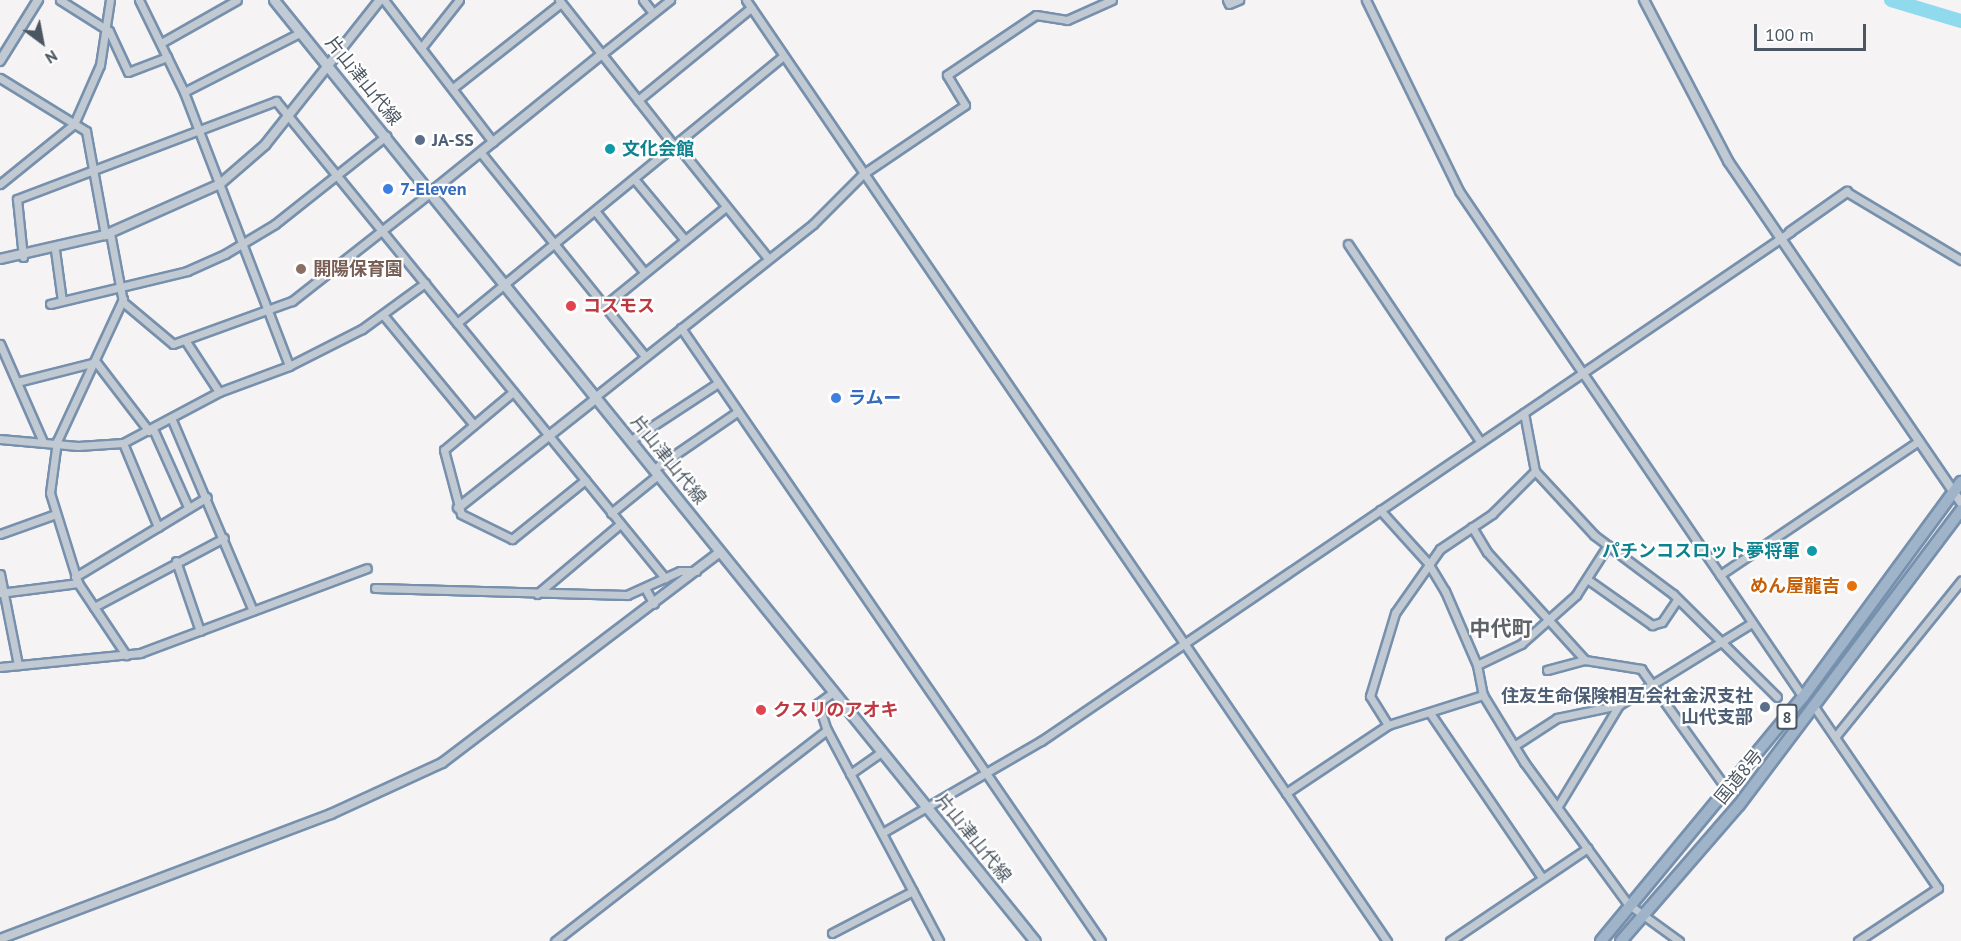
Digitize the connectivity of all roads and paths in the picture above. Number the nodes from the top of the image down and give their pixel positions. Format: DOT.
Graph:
graph roads {
  1 [pos="38,0"];
  2 [pos="60,0"];
  3 [pos="110,0"];
  4 [pos="139,0"];
  5 [pos="237,0"];
  6 [pos="274,0"];
  7 [pos="459,0"];
  8 [pos="643,0"];
  9 [pos="670,0"];
  10 [pos="746,0"];
  11 [pos="1112,0"];
  12 [pos="1227,0"];
  13 [pos="1239,0"];
  14 [pos="1366,0"];
  15 [pos="1644,0"];
  16 [pos="378,1"];
  17 [pos="560,2"];
  18 [pos="1101,3"];
  19 [pos="751,8"];
  20 [pos="653,13"];
  21 [pos="103,27"];
  22 [pos="301,32"];
  23 [pos="161,43"];
  24 [pos="421,48"];
  25 [pos="602,54"];
  26 [pos="167,57"];
  27 [pos="782,57"];
  28 [pos="0,61"];
  29 [pos="330,67"];
  30 [pos="0,78"];
  31 [pos="453,88"];
  32 [pos="184,92"];
  33 [pos="638,100"];
  34 [pos="289,118"];
  35 [pos="74,124"];
  36 [pos="200,133"];
  37 [pos="386,136"];
  38 [pos="493,142"];
  39 [pos="676,146"];
  40 [pos="481,153"];
  41 [pos="93,172"];
  42 [pos="863,174"];
  43 [pos="336,175"];
  44 [pos="636,180"];
  45 [pos="0,184"];
  46 [pos="220,184"];
  47 [pos="431,192"];
  48 [pos="1847,192"];
  49 [pos="726,207"];
  50 [pos="596,212"];
  51 [pos="381,231"];
  52 [pos="1790,232"];
  53 [pos="107,234"];
  54 [pos="1780,239"];
  55 [pos="685,240"];
  56 [pos="1348,244"];
  57 [pos="243,245"];
  58 [pos="555,245"];
  59 [pos="55,250"];
  60 [pos="23,257"];
  61 [pos="768,258"];
  62 [pos="0,259"];
  63 [pos="1961,260"];
  64 [pos="644,272"];
  65 [pos="424,283"];
  66 [pos="506,283"];
  67 [pos="120,288"];
  68 [pos="123,299"];
  69 [pos="62,301"];
  70 [pos="50,304"];
  71 [pos="604,306"];
  72 [pos="269,312"];
  73 [pos="384,316"];
  74 [pos="457,323"];
  75 [pos="681,328"];
  76 [pos="184,340"];
  77 [pos="0,344"];
  78 [pos="645,356"];
  79 [pos="96,362"];
  80 [pos="289,366"];
  81 [pos="1582,373"];
  82 [pos="17,382"];
  83 [pos="718,383"];
  84 [pos="219,392"];
  85 [pos="513,392"];
  86 [pos="596,397"];
  87 [pos="737,412"];
  88 [pos="1524,413"];
  89 [pos="172,420"];
  90 [pos="474,425"];
  91 [pos="151,431"];
  92 [pos="550,436"];
  93 [pos="0,439"];
  94 [pos="631,440"];
  95 [pos="1480,441"];
  96 [pos="1919,441"];
  97 [pos="43,442"];
  98 [pos="123,443"];
  99 [pos="56,444"];
  100 [pos="1535,471"];
  101 [pos="656,472"];
  102 [pos="585,480"];
  103 [pos="1961,482"];
  104 [pos="207,497"];
  105 [pos="1958,497"];
  106 [pos="188,507"];
  107 [pos="458,508"];
  108 [pos="1380,510"];
  109 [pos="1961,510"];
  110 [pos="611,513"];
  111 [pos="52,515"];
  112 [pos="620,525"];
  113 [pos="1472,526"];
  114 [pos="158,527"];
  115 [pos="0,534"];
  116 [pos="224,538"];
  117 [pos="1608,545"];
  118 [pos="720,552"];
  119 [pos="176,561"];
  120 [pos="1428,563"];
  121 [pos="367,568"];
  122 [pos="696,570"];
  123 [pos="0,574"];
  124 [pos="1720,575"];
  125 [pos="665,578"];
  126 [pos="1587,579"];
  127 [pos="76,580"];
  128 [pos="1961,581"];
  129 [pos="375,588"];
  130 [pos="645,588"];
  131 [pos="1,593"];
  132 [pos="537,594"];
  133 [pos="1677,600"];
  134 [pos="654,604"];
  135 [pos="94,607"];
  136 [pos="253,611"];
  137 [pos="1547,620"];
  138 [pos="1752,623"];
  139 [pos="200,631"];
  140 [pos="1721,642"];
  141 [pos="1184,643"];
  142 [pos="126,655"];
  143 [pos="1585,660"];
  144 [pos="18,665"];
  145 [pos="1478,665"];
  146 [pos="0,667"];
  147 [pos="1547,670"];
  148 [pos="1652,686"];
  149 [pos="832,693"];
  150 [pos="1483,695"];
  151 [pos="1777,697"];
  152 [pos="1803,697"];
  153 [pos="1619,705"];
  154 [pos="1815,708"];
  155 [pos="1430,713"];
  156 [pos="1388,725"];
  157 [pos="827,730"];
  158 [pos="1835,737"];
  159 [pos="1517,744"];
  160 [pos="882,752"];
  161 [pos="850,774"];
  162 [pos="985,777"];
  163 [pos="1728,791"];
  164 [pos="1286,793"];
  165 [pos="1558,806"];
  166 [pos="929,809"];
  167 [pos="882,833"];
  168 [pos="1588,848"];
  169 [pos="1542,878"];
  170 [pos="913,891"];
  171 [pos="1632,907"];
  172 [pos="1643,917"];
  173 [pos="832,933"];
  174 [pos="0,939"];
  175 [pos="555,941"];
  176 [pos="939,941"];
  177 [pos="1035,941"];
  178 [pos="1101,941"];
  179 [pos="1387,941"];
  180 [pos="1450,941"];
  181 [pos="1601,941"];
  182 [pos="1621,941"];
  183 [pos="1678,941"];
  184 [pos="1857,941"];
  1 -- 28 [label="street"];
  2 -- 21 [label="street"];
  3 -- 21 [label="street"];
  4 -- 23 [label="street"];
  5 -- 23 [label="street"];
  6 -- 22 [label="main road, 片山津山代線"];
  7 -- 24 [label="street"];
  8 -- 20 [label="street"];
  9 -- 20 [label="street"];
  10 -- 19 [label="street"];
  11 -- 18 [label="street"];
  12 -- 13 [label="street"];
  14 -- 81 [label="street"];
  15 -- 54 [label="street"];
  16 -- 24 [label="street"];
  16 -- 29 [label="street"];
  17 -- 25 [label="street"];
  17 -- 31 [label="street"];
  18 -- 42 [label="street"];
  19 -- 27 [label="street"];
  19 -- 33 [label="street"];
  20 -- 25 [label="street"];
  21 -- 26 [label="street"];
  21 -- 35 [label="street"];
  22 -- 29 [label="main road, 片山津山代線"];
  22 -- 32 [label="street"];
  23 -- 26 [label="street"];
  24 -- 31 [label="street"];
  25 -- 33 [label="street"];
  25 -- 38 [label="street"];
  26 -- 32 [label="street"];
  27 -- 39 [label="street"];
  27 -- 42 [label="street"];
  29 -- 34 [label="street"];
  29 -- 37 [label="main road, 片山津山代線"];
  30 -- 35 [label="street"];
  31 -- 38 [label="street"];
  32 -- 36 [label="street"];
  33 -- 39 [label="street"];
  34 -- 36 [label="street"];
  34 -- 43 [label="street"];
  34 -- 46 [label="street"];
  35 -- 41 [label="street"];
  35 -- 45 [label="street"];
  36 -- 41 [label="street"];
  36 -- 46 [label="street"];
  37 -- 43 [label="street"];
  37 -- 47 [label="main road, 片山津山代線"];
  38 -- 40 [label="street"];
  39 -- 44 [label="street"];
  39 -- 49 [label="street"];
  40 -- 47 [label="street"];
  40 -- 58 [label="street"];
  41 -- 53 [label="street"];
  41 -- 60 [label="street"];
  42 -- 61 [label="street"];
  42 -- 141 [label="street"];
  43 -- 51 [label="street"];
  43 -- 57 [label="street"];
  44 -- 50 [label="street"];
  44 -- 55 [label="street"];
  46 -- 53 [label="street"];
  46 -- 57 [label="street"];
  47 -- 51 [label="street"];
  47 -- 66 [label="main road, 片山津山代線"];
  48 -- 52 [label="street"];
  48 -- 63 [label="street"];
  49 -- 55 [label="street"];
  49 -- 61 [label="street"];
  50 -- 58 [label="street"];
  50 -- 64 [label="street"];
  51 -- 65 [label="street"];
  51 -- 72 [label="street"];
  52 -- 54 [label="street"];
  53 -- 59 [label="street"];
  53 -- 67 [label="street"];
  54 -- 81 [label="street"];
  54 -- 96 [label="street"];
  55 -- 64 [label="street"];
  56 -- 95 [label="street"];
  57 -- 67 [label="street"];
  57 -- 72 [label="street"];
  58 -- 66 [label="street"];
  58 -- 71 [label="street"];
  59 -- 60 [label="street"];
  59 -- 69 [label="street"];
  60 -- 62 [label="street"];
  61 -- 75 [label="street"];
  64 -- 71 [label="street"];
  65 -- 73 [label="street"];
  65 -- 74 [label="street"];
  66 -- 74 [label="street"];
  66 -- 86 [label="main road, 片山津山代線"];
  67 -- 68 [label="street"];
  67 -- 69 [label="street"];
  68 -- 76 [label="street"];
  68 -- 79 [label="street"];
  69 -- 70 [label="street"];
  71 -- 78 [label="street"];
  72 -- 76 [label="street"];
  72 -- 80 [label="street"];
  73 -- 80 [label="street"];
  73 -- 90 [label="street"];
  74 -- 85 [label="street"];
  75 -- 78 [label="street"];
  75 -- 83 [label="street"];
  76 -- 84 [label="street"];
  77 -- 82 [label="street"];
  78 -- 86 [label="street"];
  79 -- 82 [label="street"];
  79 -- 91 [label="street"];
  79 -- 99 [label="street"];
  80 -- 84 [label="street"];
  81 -- 88 [label="street"];
  81 -- 124 [label="street"];
  82 -- 97 [label="street"];
  83 -- 87 [label="street"];
  83 -- 94 [label="street"];
  84 -- 89 [label="street"];
  85 -- 90 [label="street"];
  85 -- 92 [label="street"];
  86 -- 92 [label="street"];
  86 -- 94 [label="main road, 片山津山代線"];
  87 -- 101 [label="street"];
  87 -- 162 [label="street"];
  88 -- 95 [label="street"];
  88 -- 100 [label="street"];
  89 -- 91 [label="street"];
  89 -- 104 [label="street"];
  90 -- 107 [label="street"];
  91 -- 98 [label="street"];
  91 -- 106 [label="street"];
  92 -- 102 [label="street"];
  92 -- 107 [label="street"];
  93 -- 97 [label="street"];
  94 -- 101 [label="main road, 片山津山代線"];
  95 -- 108 [label="street"];
  96 -- 105 [label="street"];
  96 -- 124 [label="street"];
  97 -- 99 [label="street"];
  98 -- 99 [label="street"];
  98 -- 114 [label="street"];
  99 -- 111 [label="street"];
  100 -- 113 [label="street"];
  100 -- 117 [label="street"];
  101 -- 110 [label="street"];
  101 -- 118 [label="main road, 片山津山代線"];
  102 -- 107 [label="street"];
  102 -- 110 [label="street"];
  103 -- 105 [label="highway, 国道8号 / 8"];
  104 -- 106 [label="street"];
  104 -- 116 [label="street"];
  105 -- 152 [label="highway, 国道8号 / 8"];
  106 -- 114 [label="street"];
  108 -- 120 [label="street"];
  108 -- 141 [label="street"];
  109 -- 154 [label="highway, 国道8号 / 8"];
  110 -- 112 [label="street"];
  111 -- 115 [label="street"];
  111 -- 127 [label="street"];
  112 -- 125 [label="street"];
  112 -- 132 [label="street"];
  113 -- 120 [label="street"];
  113 -- 137 [label="street"];
  114 -- 127 [label="street"];
  116 -- 119 [label="street"];
  116 -- 136 [label="street"];
  117 -- 126 [label="street"];
  117 -- 133 [label="street"];
  118 -- 122 [label="street"];
  118 -- 149 [label="main road, 片山津山代線"];
  119 -- 135 [label="street"];
  119 -- 139 [label="street"];
  120 -- 145 [label="street"];
  120 -- 156 [label="street"];
  121 -- 136 [label="street"];
  122 -- 125 [label="street"];
  122 -- 134 [label="street"];
  123 -- 131 [label="street"];
  124 -- 138 [label="street"];
  125 -- 130 [label="street"];
  126 -- 133 [label="street"];
  126 -- 137 [label="street"];
  127 -- 131 [label="street"];
  127 -- 135 [label="street"];
  128 -- 158 [label="street"];
  129 -- 132 [label="street"];
  130 -- 132 [label="street"];
  130 -- 134 [label="street"];
  131 -- 144 [label="street"];
  133 -- 140 [label="street"];
  134 -- 174 [label="street"];
  135 -- 142 [label="street"];
  136 -- 139 [label="street"];
  137 -- 143 [label="street"];
  137 -- 145 [label="street"];
  138 -- 140 [label="street"];
  138 -- 152 [label="street, 8"];
  139 -- 142 [label="street"];
  140 -- 148 [label="street"];
  140 -- 151 [label="street"];
  141 -- 162 [label="street"];
  141 -- 164 [label="street"];
  142 -- 144 [label="street"];
  143 -- 147 [label="street"];
  143 -- 148 [label="street"];
  144 -- 146 [label="street"];
  145 -- 150 [label="street"];
  148 -- 153 [label="street"];
  148 -- 163 [label="street"];
  149 -- 157 [label="street"];
  149 -- 160 [label="main road, 片山津山代線"];
  150 -- 155 [label="street"];
  150 -- 159 [label="street"];
  152 -- 163 [label="highway, 国道8号 / 8"];
  153 -- 159 [label="street"];
  153 -- 165 [label="street"];
  154 -- 158 [label="street"];
  154 -- 172 [label="highway, 国道8号 / 8"];
  155 -- 156 [label="street"];
  155 -- 169 [label="street"];
  156 -- 164 [label="street"];
  157 -- 161 [label="street"];
  157 -- 175 [label="street"];
  158 -- 184 [label="street"];
  159 -- 165 [label="street"];
  160 -- 161 [label="street"];
  160 -- 166 [label="main road, 片山津山代線"];
  161 -- 167 [label="street"];
  162 -- 166 [label="street"];
  162 -- 178 [label="street"];
  163 -- 171 [label="highway, 国道8号 / 8"];
  164 -- 179 [label="street"];
  165 -- 168 [label="street"];
  166 -- 167 [label="street"];
  166 -- 177 [label="main road, 片山津山代線"];
  167 -- 170 [label="street"];
  168 -- 169 [label="street"];
  168 -- 171 [label="street"];
  169 -- 180 [label="street"];
  170 -- 173 [label="street"];
  170 -- 176 [label="street"];
  171 -- 172 [label="street"];
  171 -- 181 [label="highway, 国道8号 / 8"];
  172 -- 182 [label="highway, 国道8号 / 8"];
  172 -- 183 [label="street"];
}
